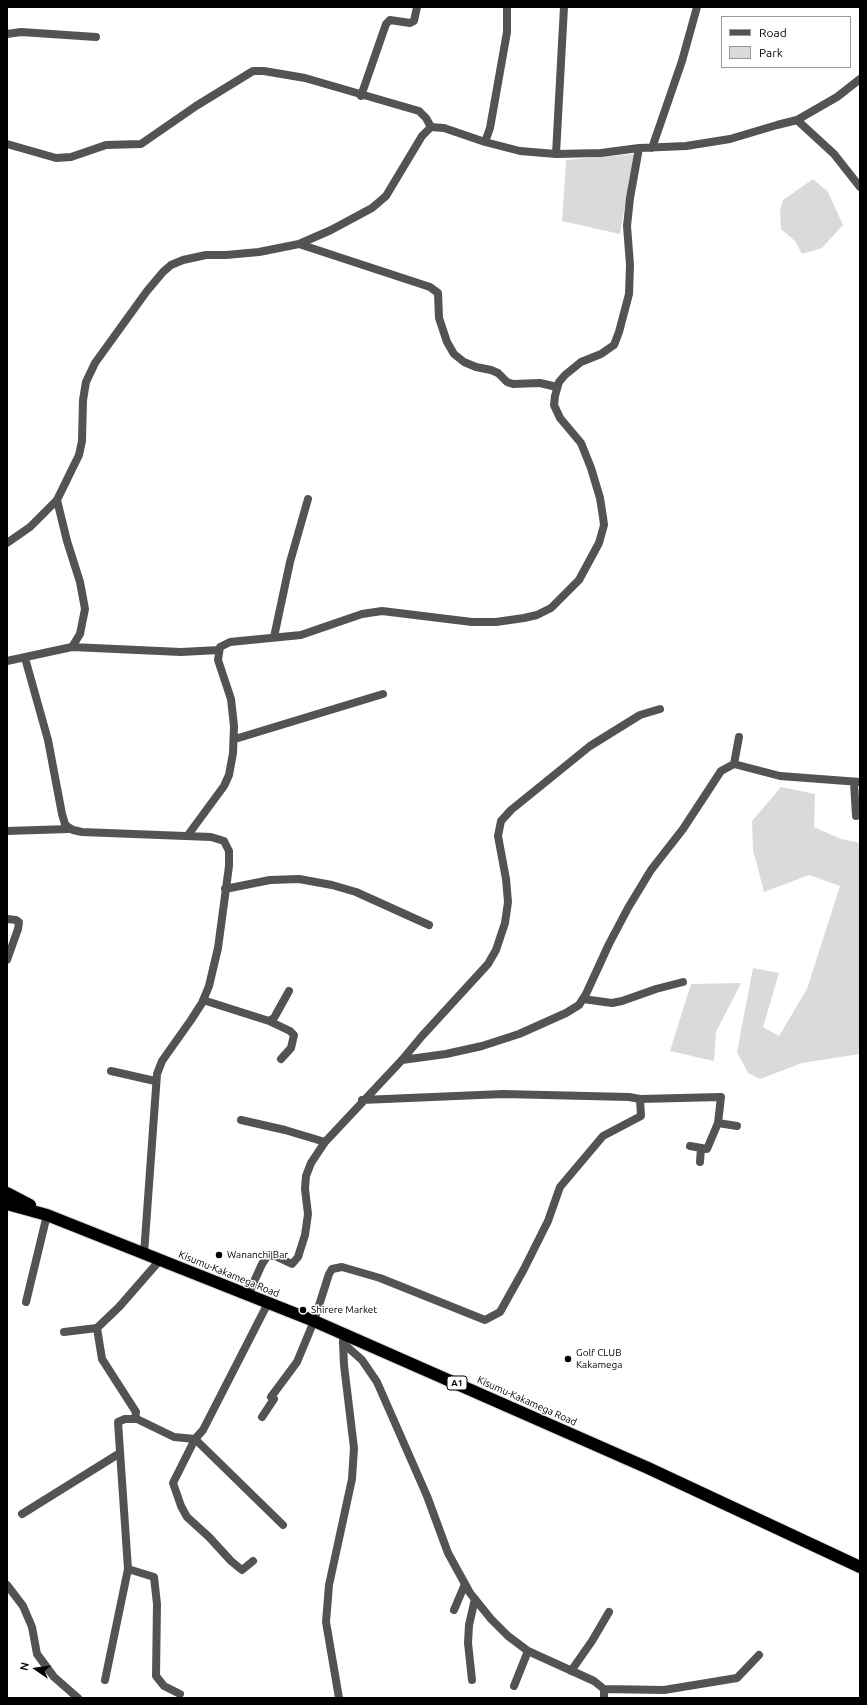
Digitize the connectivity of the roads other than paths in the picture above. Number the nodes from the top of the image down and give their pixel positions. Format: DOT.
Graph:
graph roads {
  1 [pos="417,7"];
  2 [pos="507,7"];
  3 [pos="564,7"];
  4 [pos="697,7"];
  5 [pos="7,34"];
  6 [pos="96,37"];
  7 [pos="860,79"];
  8 [pos="361,96"];
  9 [pos="797,120"];
  10 [pos="431,127"];
  11 [pos="485,142"];
  12 [pos="7,144"];
  13 [pos="639,148"];
  14 [pos="652,148"];
  15 [pos="556,154"];
  16 [pos="860,187"];
  17 [pos="299,244"];
  18 [pos="557,387"];
  19 [pos="308,499"];
  20 [pos="57,500"];
  21 [pos="7,543"];
  22 [pos="274,637"];
  23 [pos="72,647"];
  24 [pos="219,650"];
  25 [pos="25,658"];
  26 [pos="7,661"];
  27 [pos="383,694"];
  28 [pos="660,710"];
  29 [pos="739,738"];
  30 [pos="235,739"];
  31 [pos="734,764"];
  32 [pos="857,782"];
  33 [pos="856,816"];
  34 [pos="70,829"];
  35 [pos="7,831"];
  36 [pos="188,835"];
  37 [pos="225,889"];
  38 [pos="7,919"];
  39 [pos="429,925"];
  40 [pos="7,960"];
  41 [pos="683,982"];
  42 [pos="289,991"];
  43 [pos="583,998"];
  44 [pos="203,1000"];
  45 [pos="269,1020"];
  46 [pos="281,1059"];
  47 [pos="402,1060"];
  48 [pos="111,1071"];
  49 [pos="156,1081"];
  50 [pos="640,1099"];
  51 [pos="362,1100"];
  52 [pos="242,1120"];
  53 [pos="718,1123"];
  54 [pos="737,1126"];
  55 [pos="324,1142"];
  56 [pos="690,1146"];
  57 [pos="701,1148"];
  58 [pos="700,1162"];
  59 [pos="7,1192"];
  60 [pos="7,1204"];
  61 [pos="47,1215"];
  62 [pos="144,1254"];
  63 [pos="160,1260"];
  64 [pos="248,1295"];
  65 [pos="26,1302"];
  66 [pos="268,1303"];
  67 [pos="314,1321"];
  68 [pos="97,1328"];
  69 [pos="64,1332"];
  70 [pos="343,1338"];
  71 [pos="262,1417"];
  72 [pos="135,1419"];
  73 [pos="195,1439"];
  74 [pos="120,1453"];
  75 [pos="22,1514"];
  76 [pos="283,1525"];
  77 [pos="253,1561"];
  78 [pos="860,1567"];
  79 [pos="128,1569"];
  80 [pos="465,1584"];
  81 [pos="7,1585"];
  82 [pos="475,1599"];
  83 [pos="454,1610"];
  84 [pos="610,1612"];
  85 [pos="528,1651"];
  86 [pos="759,1655"];
  87 [pos="571,1671"];
  88 [pos="105,1680"];
  89 [pos="472,1680"];
  90 [pos="514,1686"];
  91 [pos="604,1689"];
  92 [pos="180,1694"];
  93 [pos="78,1698"];
  94 [pos="339,1698"];
  95 [pos="604,1698"];
  1 -- 8 [label="street"];
  2 -- 11 [label="street"];
  3 -- 15 [label="street"];
  4 -- 14 [label="street"];
  5 -- 6 [label="street"];
  7 -- 9 [label="street"];
  8 -- 10 [label="street"];
  8 -- 12 [label="street"];
  9 -- 14 [label="street"];
  9 -- 16 [label="street"];
  10 -- 11 [label="street"];
  10 -- 17 [label="street"];
  11 -- 15 [label="street"];
  13 -- 14 [label="street"];
  13 -- 15 [label="street"];
  13 -- 18 [label="street"];
  17 -- 18 [label="street"];
  17 -- 20 [label="street"];
  18 -- 22 [label="street"];
  19 -- 22 [label="street"];
  20 -- 21 [label="street"];
  20 -- 23 [label="street"];
  22 -- 24 [label="street"];
  23 -- 24 [label="street"];
  23 -- 25 [label="street"];
  24 -- 30 [label="street"];
  25 -- 26 [label="street"];
  25 -- 34 [label="street"];
  27 -- 30 [label="street"];
  28 -- 47 [label="street"];
  29 -- 31 [label="street"];
  30 -- 36 [label="street"];
  31 -- 32 [label="street"];
  31 -- 43 [label="street"];
  32 -- 33 [label="street"];
  34 -- 35 [label="street"];
  34 -- 36 [label="street"];
  36 -- 37 [label="street"];
  37 -- 39 [label="street"];
  37 -- 44 [label="street"];
  38 -- 40 [label="street"];
  41 -- 43 [label="street"];
  42 -- 45 [label="street"];
  43 -- 47 [label="street"];
  44 -- 45 [label="street"];
  44 -- 49 [label="street"];
  45 -- 46 [label="street"];
  47 -- 51 [label="street"];
  48 -- 49 [label="street"];
  49 -- 62 [label="street"];
  50 -- 51 [label="street"];
  50 -- 53 [label="street"];
  50 -- 67 [label="street"];
  51 -- 55 [label="street"];
  52 -- 55 [label="street"];
  53 -- 54 [label="street"];
  53 -- 57 [label="street"];
  55 -- 64 [label="street"];
  56 -- 57 [label="street"];
  57 -- 58 [label="street"];
  59 -- 61 [label="highway, Kisumu-Kakamega Road / A1"];
  60 -- 61 [label="highway, Kisumu-Kakamega Road / A1"];
  61 -- 62 [label="highway, Kisumu-Kakamega Road / A1"];
  61 -- 65 [label="street"];
  62 -- 63 [label="highway, Kisumu-Kakamega Road / A1"];
  63 -- 64 [label="highway, Kisumu-Kakamega Road / A1"];
  63 -- 68 [label="street"];
  64 -- 66 [label="highway, Kisumu-Kakamega Road / A1"];
  66 -- 67 [label="highway, Kisumu-Kakamega Road / A1"];
  66 -- 73 [label="street"];
  67 -- 70 [label="highway, Kisumu-Kakamega Road / A1"];
  67 -- 71 [label="street"];
  68 -- 69 [label="street"];
  68 -- 72 [label="street"];
  70 -- 78 [label="highway, Kisumu-Kakamega Road / A1"];
  70 -- 80 [label="street"];
  70 -- 94 [label="street"];
  72 -- 73 [label="street"];
  72 -- 74 [label="street"];
  73 -- 76 [label="street"];
  73 -- 77 [label="street"];
  74 -- 75 [label="street"];
  74 -- 79 [label="street"];
  79 -- 88 [label="street"];
  79 -- 92 [label="street"];
  80 -- 82 [label="street"];
  80 -- 83 [label="street"];
  81 -- 93 [label="street"];
  82 -- 85 [label="street"];
  82 -- 89 [label="street"];
  84 -- 87 [label="street"];
  85 -- 87 [label="street"];
  85 -- 90 [label="street"];
  86 -- 91 [label="street"];
  87 -- 91 [label="street"];
  91 -- 95 [label="street"];
}
